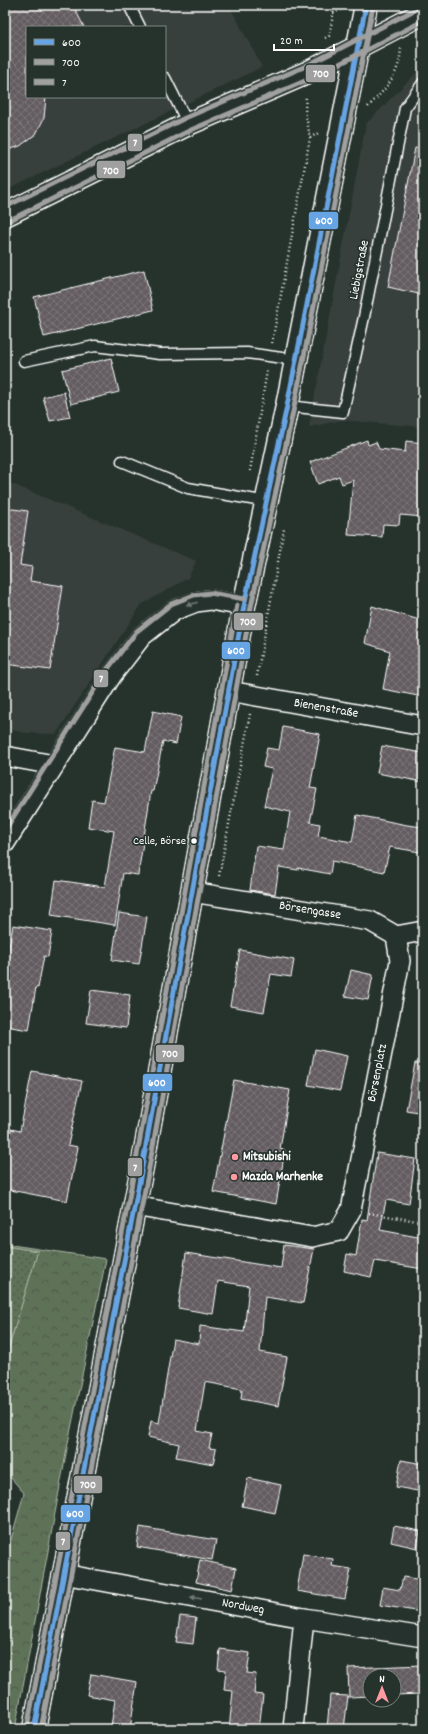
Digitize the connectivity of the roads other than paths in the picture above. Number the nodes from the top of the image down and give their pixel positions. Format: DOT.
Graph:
graph roads {
  1 [pos="129,5"];
  2 [pos="366,5"];
  3 [pos="423,13"];
  4 [pos="140,26"];
  5 [pos="356,48"];
  6 [pos="166,80"];
  7 [pos="423,83"];
  8 [pos="188,124"];
  9 [pos="5,215"];
  10 [pos="296,360"];
  11 [pos="24,361"];
  12 [pos="287,406"];
  13 [pos="122,461"];
  14 [pos="266,502"];
  15 [pos="244,606"];
  16 [pos="228,691"];
  17 [pos="423,726"];
  18 [pos="5,756"];
  19 [pos="54,765"];
  20 [pos="5,843"];
  21 [pos="192,892"];
  22 [pos="423,931"];
  23 [pos="396,936"];
  24 [pos="134,1206"];
  25 [pos="63,1574"];
  26 [pos="304,1618"];
  27 [pos="423,1637"];
  28 [pos="34,1729"];
  29 [pos="293,1729"];
  1 -- 4 [label="lane"];
  2 -- 5 [label="main road"];
  3 -- 5 [label="main road"];
  5 -- 8 [label="main road"];
  5 -- 10 [label="main road"];
  6 -- 8 [label="lane"];
  7 -- 12 [label="lane, Liebigstraße"];
  8 -- 9 [label="main road"];
  10 -- 11 [label="lane"];
  10 -- 12 [label="main road"];
  12 -- 14 [label="main road"];
  13 -- 14 [label="lane"];
  14 -- 15 [label="main road"];
  15 -- 16 [label="main road"];
  15 -- 19 [label="street, one-way"];
  16 -- 17 [label="street, Bienenstraße"];
  16 -- 21 [label="main road"];
  18 -- 19 [label="street"];
  19 -- 20 [label="street"];
  21 -- 23 [label="street, Börsengasse"];
  21 -- 24 [label="main road"];
  22 -- 23 [label="street"];
  23 -- 24 [label="street, Börsenplatz"];
  24 -- 25 [label="main road"];
  26 -- 25 [label="street, Nordweg, one-way"];
  25 -- 28 [label="main road"];
  26 -- 27 [label="street, Nordweg"];
  26 -- 29 [label="street"];
}
